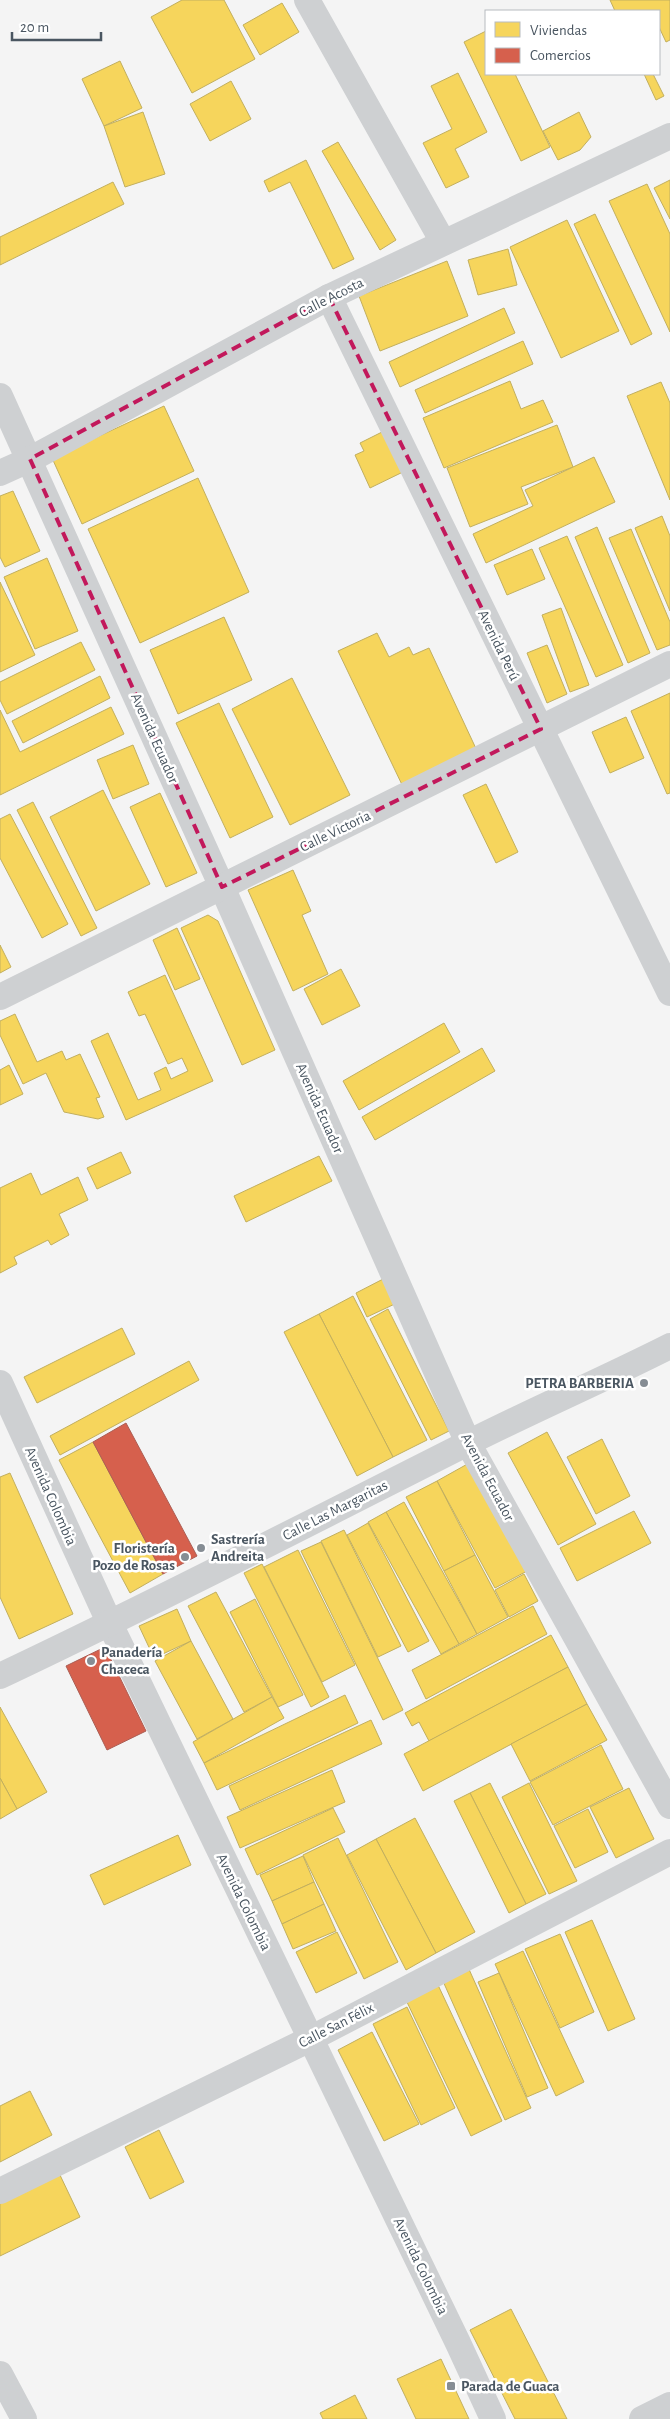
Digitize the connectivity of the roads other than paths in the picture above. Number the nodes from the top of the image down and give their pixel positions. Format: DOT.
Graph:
graph roads {
  1 [pos="307,0"];
  2 [pos="670,136"];
  3 [pos="443,242"];
  4 [pos="329,297"];
  5 [pos="0,396"];
  6 [pos="30,459"];
  7 [pos="0,473"];
  8 [pos="670,664"];
  9 [pos="541,729"];
  10 [pos="222,887"];
  11 [pos="670,993"];
  12 [pos="0,997"];
  13 [pos="670,1346"];
  14 [pos="0,1383"];
  15 [pos="468,1443"];
  16 [pos="110,1624"];
  17 [pos="0,1676"];
  18 [pos="670,1806"];
  19 [pos="670,1852"];
  20 [pos="310,2038"];
  21 [pos="0,2191"];
  22 [pos="0,2374"];
  23 [pos="670,2405"];
  24 [pos="24,2419"];
  25 [pos="493,2419"];
  26 [pos="642,2419"];
  1 -- 3 [label="street"];
  2 -- 3 [label="street, Calle Acosta"];
  3 -- 4 [label="street, Calle Acosta"];
  4 -- 6 [label="street, Calle Acosta"];
  4 -- 9 [label="street, Avenida Perú"];
  5 -- 6 [label="street, Avenida Ecuador"];
  6 -- 7 [label="street, Calle Acosta"];
  6 -- 10 [label="street, Avenida Ecuador"];
  8 -- 9 [label="street, Calle Victoria"];
  9 -- 10 [label="street, Calle Victoria"];
  9 -- 11 [label="street, Avenida Perú"];
  10 -- 12 [label="street, Calle Victoria"];
  10 -- 15 [label="street, Avenida Ecuador"];
  13 -- 15 [label="street, Calle Las Margaritas"];
  14 -- 16 [label="street, Avenida Colombia"];
  15 -- 16 [label="street, Calle Las Margaritas"];
  15 -- 18 [label="street, Avenida Ecuador"];
  16 -- 17 [label="street, Calle Las Margaritas"];
  16 -- 20 [label="street, Avenida Colombia"];
  19 -- 20 [label="street, Calle San Félix"];
  20 -- 21 [label="street, Calle San Félix"];
  20 -- 25 [label="street, Avenida Colombia"];
  22 -- 24 [label="street"];
  23 -- 26 [label="street"];
}
